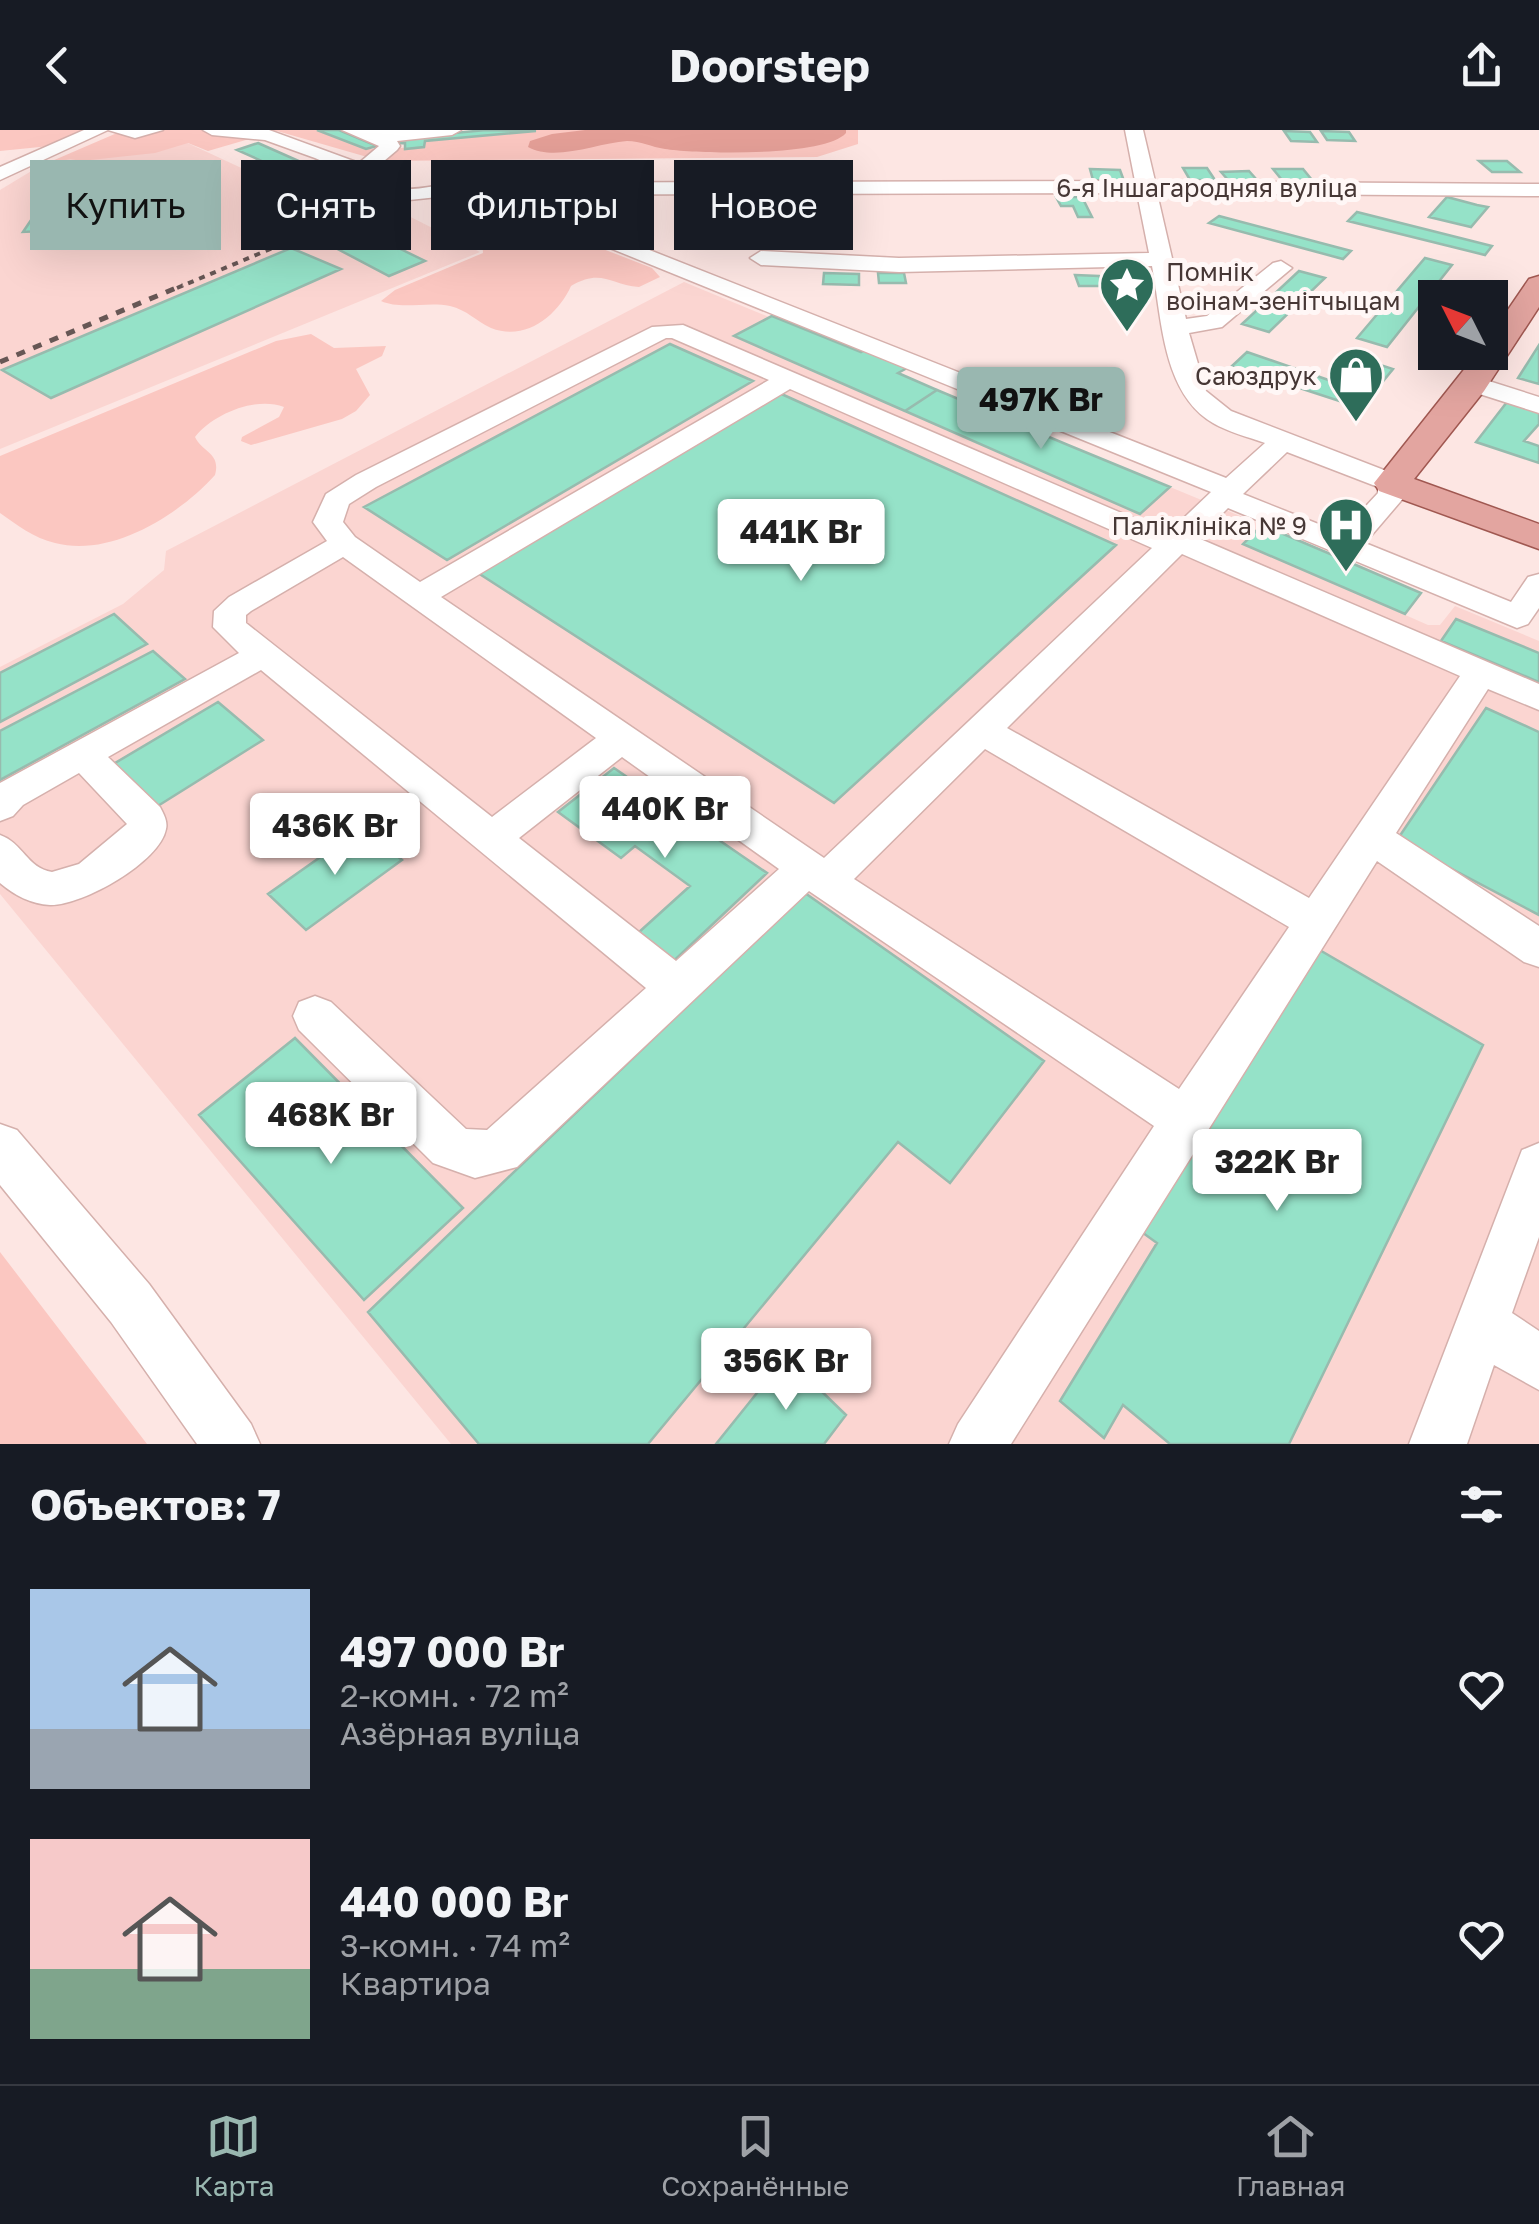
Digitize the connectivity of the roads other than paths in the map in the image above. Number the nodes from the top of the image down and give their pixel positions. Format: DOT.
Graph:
graph roads {
  1 [pos="100,130"];
  2 [pos="117,130"];
  3 [pos="154,130"];
  4 [pos="213,130"];
  5 [pos="351,130"];
  6 [pos="452,130"];
  7 [pos="1134,130"];
  8 [pos="379,138"];
  9 [pos="332,160"];
  10 [pos="374,160"];
  11 [pos="1,169"];
  12 [pos="1146,187"];
  13 [pos="1539,190"];
  14 [pos="411,194"];
  15 [pos="632,250"];
  16 [pos="762,258"];
  17 [pos="1161,259"];
  18 [pos="1282,268"];
  19 [pos="1538,289"];
  20 [pos="1177,328"];
  21 [pos="791,378"];
  22 [pos="1473,384"];
  23 [pos="1539,405"];
  24 [pos="1282,442"];
  25 [pos="1392,483"];
  26 [pos="1227,493"];
  27 [pos="1539,538"];
  28 [pos="1176,543"];
  29 [pos="344,544"];
  30 [pos="1345,547"];
  31 [pos="1539,584"];
  32 [pos="419,596"];
  33 [pos="263,654"];
  34 [pos="1481,672"];
  35 [pos="1539,698"];
  36 [pos="982,730"];
  37 [pos="621,738"];
  38 [pos="82,754"];
  39 [pos="0,806"];
  40 [pos="492,838"];
  41 [pos="1374,838"];
  42 [pos="0,851"];
  43 [pos="816,874"];
  44 [pos="1318,923"];
  45 [pos="1539,948"];
  46 [pos="677,987"];
  47 [pos="315,1016"];
  48 [pos="1186,1120"];
  49 [pos="4,1157"];
  50 [pos="1539,1167"];
  51 [pos="1482,1324"];
  52 [pos="1539,1363"];
  53 [pos="231,1444"];
  54 [pos="978,1444"];
  55 [pos="1438,1444"];
  1 -- 11 [label="street"];
  2 -- 3 [label="street"];
  4 -- 9 [label="street"];
  5 -- 8 [label="street"];
  6 -- 8 [label="street"];
  7 -- 12 [label="street"];
  8 -- 10 [label="street"];
  12 -- 13 [label="street, 6-я Іншагародняя вуліца"];
  12 -- 14 [label="street, 6-я Іншагародняя вуліца"];
  12 -- 17 [label="street"];
  15 -- 26 [label="street"];
  16 -- 17 [label="street"];
  17 -- 20 [label="street"];
  18 -- 20 [label="street"];
  19 -- 22 [label="main road"];
  20 -- 24 [label="street"];
  21 -- 28 [label="street"];
  21 -- 29 [label="street"];
  21 -- 32 [label="street"];
  22 -- 23 [label="street"];
  22 -- 25 [label="main road"];
  24 -- 25 [label="street"];
  24 -- 26 [label="street"];
  25 -- 27 [label="main road"];
  25 -- 30 [label="street"];
  26 -- 28 [label="street"];
  26 -- 30 [label="street"];
  28 -- 34 [label="street"];
  28 -- 36 [label="street"];
  29 -- 32 [label="street"];
  29 -- 33 [label="street"];
  30 -- 31 [label="street"];
  32 -- 37 [label="street"];
  33 -- 38 [label="street"];
  33 -- 40 [label="street"];
  34 -- 35 [label="street"];
  34 -- 41 [label="street"];
  36 -- 43 [label="street"];
  36 -- 44 [label="street"];
  37 -- 40 [label="street"];
  37 -- 43 [label="street"];
  38 -- 39 [label="street"];
  38 -- 42 [label="street"];
  40 -- 46 [label="street"];
  41 -- 44 [label="street"];
  41 -- 45 [label="street"];
  43 -- 46 [label="street"];
  43 -- 48 [label="street"];
  44 -- 48 [label="street"];
  46 -- 47 [label="street"];
  48 -- 54 [label="street"];
  49 -- 53 [label="street"];
  50 -- 51 [label="street"];
  51 -- 52 [label="street"];
  51 -- 55 [label="street"];
}
